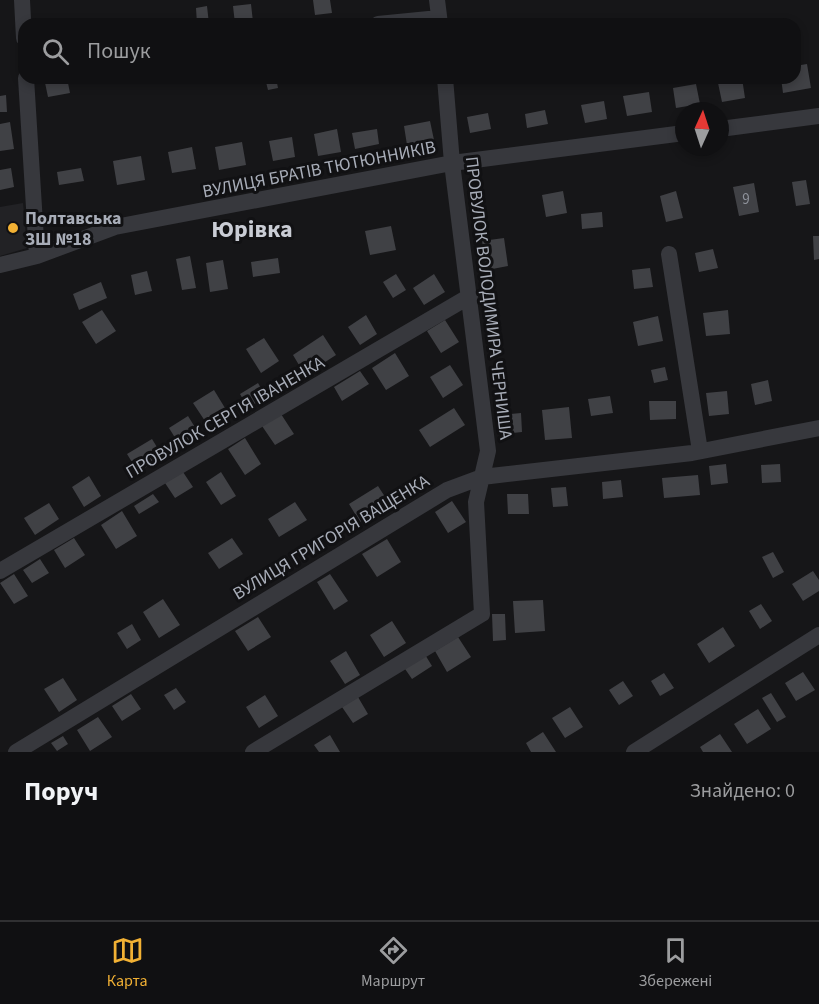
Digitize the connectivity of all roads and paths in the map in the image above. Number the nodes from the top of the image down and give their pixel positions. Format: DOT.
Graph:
graph roads {
  1 [pos="22,0"];
  2 [pos="437,0"];
  3 [pos="23,18"];
  4 [pos="439,18"];
  5 [pos="26,84"];
  6 [pos="445,84"];
  7 [pos="819,116"];
  8 [pos="729,128"];
  9 [pos="675,134"];
  10 [pos="452,163"];
  11 [pos="669,254"];
  12 [pos="37,256"];
  13 [pos="0,265"];
  14 [pos="470,296"];
  15 [pos="819,428"];
  16 [pos="700,451"];
  17 [pos="482,477"];
  18 [pos="0,571"];
  19 [pos="819,635"];
  20 [pos="16,752"];
  21 [pos="253,752"];
  22 [pos="634,752"];
  1 -- 3 [label="street"];
  2 -- 4 [label="street"];
  5 -- 12 [label="street"];
  6 -- 10 [label="street, ПРОВУЛОК ВОЛОДИМИРА ЧЕРНИША"];
  7 -- 8 [label="street"];
  9 -- 10 [label="street, ВУЛИЦЯ БРАТІВ ТЮТЮННИКІВ"];
  10 -- 12 [label="street, ВУЛИЦЯ БРАТІВ ТЮТЮННИКІВ"];
  10 -- 14 [label="street, ПРОВУЛОК ВОЛОДИМИРА ЧЕРНИША"];
  11 -- 16 [label="street"];
  12 -- 13 [label="street, ВУЛИЦЯ БРАТІВ ТЮТЮННИКІВ"];
  14 -- 17 [label="street, ПРОВУЛОК ВОЛОДИМИРА ЧЕРНИША"];
  14 -- 18 [label="street, ПРОВУЛОК СЕРГІЯ ІВАНЕНКА"];
  15 -- 16 [label="street, ВУЛИЦЯ ГРИГОРІЯ ВАЩЕНКА"];
  16 -- 17 [label="street, ВУЛИЦЯ ГРИГОРІЯ ВАЩЕНКА"];
  17 -- 20 [label="street, ВУЛИЦЯ ГРИГОРІЯ ВАЩЕНКА"];
  17 -- 21 [label="street, ПРОВУЛОК ВОЛОДИМИРА ЧЕРНИША"];
  19 -- 22 [label="street"];
}
